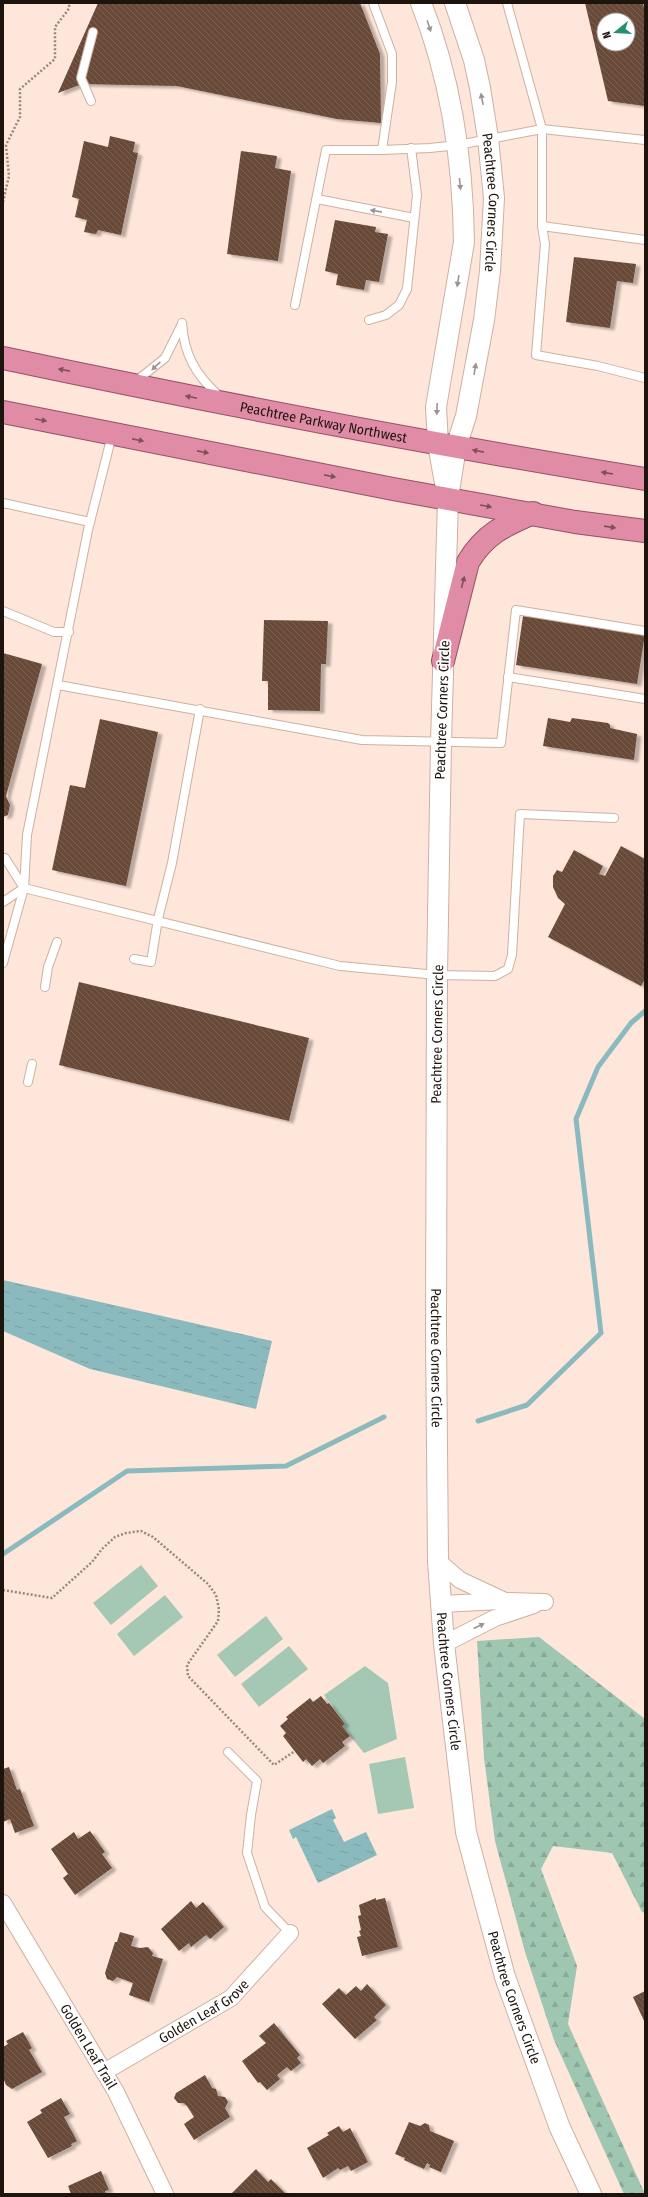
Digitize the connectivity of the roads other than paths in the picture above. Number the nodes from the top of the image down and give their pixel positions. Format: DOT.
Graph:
graph roads {
  1 [pos="373,3"];
  2 [pos="421,3"];
  3 [pos="455,3"];
  4 [pos="508,3"];
  5 [pos="93,32"];
  6 [pos="91,101"];
  7 [pos="542,129"];
  8 [pos="488,138"];
  9 [pos="645,140"];
  10 [pos="458,145"];
  11 [pos="411,148"];
  12 [pos="382,150"];
  13 [pos="317,199"];
  14 [pos="414,218"];
  15 [pos="542,226"];
  16 [pos="645,240"];
  17 [pos="295,306"];
  18 [pos="369,320"];
  19 [pos="3,358"];
  20 [pos="645,378"];
  21 [pos="131,384"];
  22 [pos="229,405"];
  23 [pos="3,412"];
  24 [pos="112,435"];
  25 [pos="447,446"];
  26 [pos="645,479"];
  27 [pos="448,498"];
  28 [pos="3,503"];
  29 [pos="533,513"];
  30 [pos="90,522"];
  31 [pos="645,531"];
  32 [pos="3,611"];
  33 [pos="645,631"];
  34 [pos="69,632"];
  35 [pos="443,661"];
  36 [pos="508,676"];
  37 [pos="58,685"];
  38 [pos="645,699"];
  39 [pos="200,709"];
  40 [pos="441,743"];
  41 [pos="614,818"];
  42 [pos="3,858"];
  43 [pos="24,888"];
  44 [pos="3,902"];
  45 [pos="158,920"];
  46 [pos="57,942"];
  47 [pos="134,959"];
  48 [pos="3,963"];
  49 [pos="438,975"];
  50 [pos="45,987"];
  51 [pos="32,1064"];
  52 [pos="28,1082"];
  53 [pos="438,1561"];
  54 [pos="504,1601"];
  55 [pos="441,1604"];
  56 [pos="444,1644"];
  57 [pos="228,1752"];
  58 [pos="3,1903"];
  59 [pos="290,1933"];
  60 [pos="104,2072"];
  61 [pos="165,2194"];
  62 [pos="591,2194"];
  1 -- 12 [label="lane"];
  2 -- 10 [label="street, Peachtree Corners Circle, one-way"];
  8 -- 3 [label="street, Peachtree Corners Circle, one-way"];
  4 -- 7 [label="lane"];
  5 -- 6 [label="lane"];
  7 -- 8 [label="lane"];
  7 -- 9 [label="lane"];
  7 -- 15 [label="lane"];
  8 -- 10 [label="lane"];
  25 -- 8 [label="street, Peachtree Corners Circle, one-way"];
  10 -- 11 [label="lane"];
  10 -- 25 [label="street, Peachtree Corners Circle, one-way"];
  11 -- 12 [label="lane"];
  11 -- 14 [label="lane"];
  12 -- 13 [label="lane"];
  14 -- 13 [label="lane, one-way"];
  13 -- 17 [label="lane"];
  14 -- 18 [label="lane"];
  15 -- 16 [label="lane"];
  15 -- 20 [label="lane"];
  21 -- 19 [label="highway, Peachtree Parkway Northwest, one-way"];
  22 -- 21 [label="highway, Peachtree Parkway Northwest, one-way"];
  22 -- 21 [label="lane, one-way"];
  22 -- 25 [label="highway, Peachtree Parkway Northwest"];
  23 -- 24 [label="highway, one-way"];
  24 -- 27 [label="highway, one-way"];
  24 -- 30 [label="lane"];
  26 -- 25 [label="highway, Peachtree Parkway Northwest, one-way"];
  25 -- 27 [label="street, Peachtree Corners Circle"];
  27 -- 29 [label="highway, one-way"];
  27 -- 35 [label="street, Peachtree Corners Circle"];
  28 -- 30 [label="lane"];
  29 -- 31 [label="highway, one-way"];
  35 -- 29 [label="highway, one-way"];
  30 -- 34 [label="lane"];
  32 -- 34 [label="lane"];
  33 -- 36 [label="lane"];
  34 -- 37 [label="lane"];
  35 -- 40 [label="street, Peachtree Corners Circle"];
  36 -- 38 [label="lane"];
  36 -- 40 [label="lane"];
  37 -- 39 [label="lane"];
  37 -- 43 [label="lane"];
  39 -- 40 [label="lane"];
  39 -- 45 [label="lane"];
  40 -- 49 [label="street, Peachtree Corners Circle"];
  41 -- 49 [label="lane"];
  42 -- 43 [label="lane"];
  43 -- 44 [label="lane"];
  43 -- 45 [label="lane"];
  43 -- 48 [label="lane"];
  45 -- 47 [label="lane"];
  45 -- 49 [label="lane"];
  46 -- 50 [label="lane"];
  49 -- 53 [label="street, Peachtree Corners Circle"];
  51 -- 52 [label="lane"];
  53 -- 54 [label="street"];
  53 -- 55 [label="street, Peachtree Corners Circle"];
  54 -- 55 [label="street"];
  56 -- 54 [label="street, one-way"];
  55 -- 56 [label="street, Peachtree Corners Circle"];
  56 -- 62 [label="street, Peachtree Corners Circle"];
  57 -- 59 [label="lane"];
  58 -- 60 [label="street, Golden Leaf Trail"];
  59 -- 60 [label="street, Golden Leaf Grove"];
  60 -- 61 [label="street, Golden Leaf Trail"];
}
